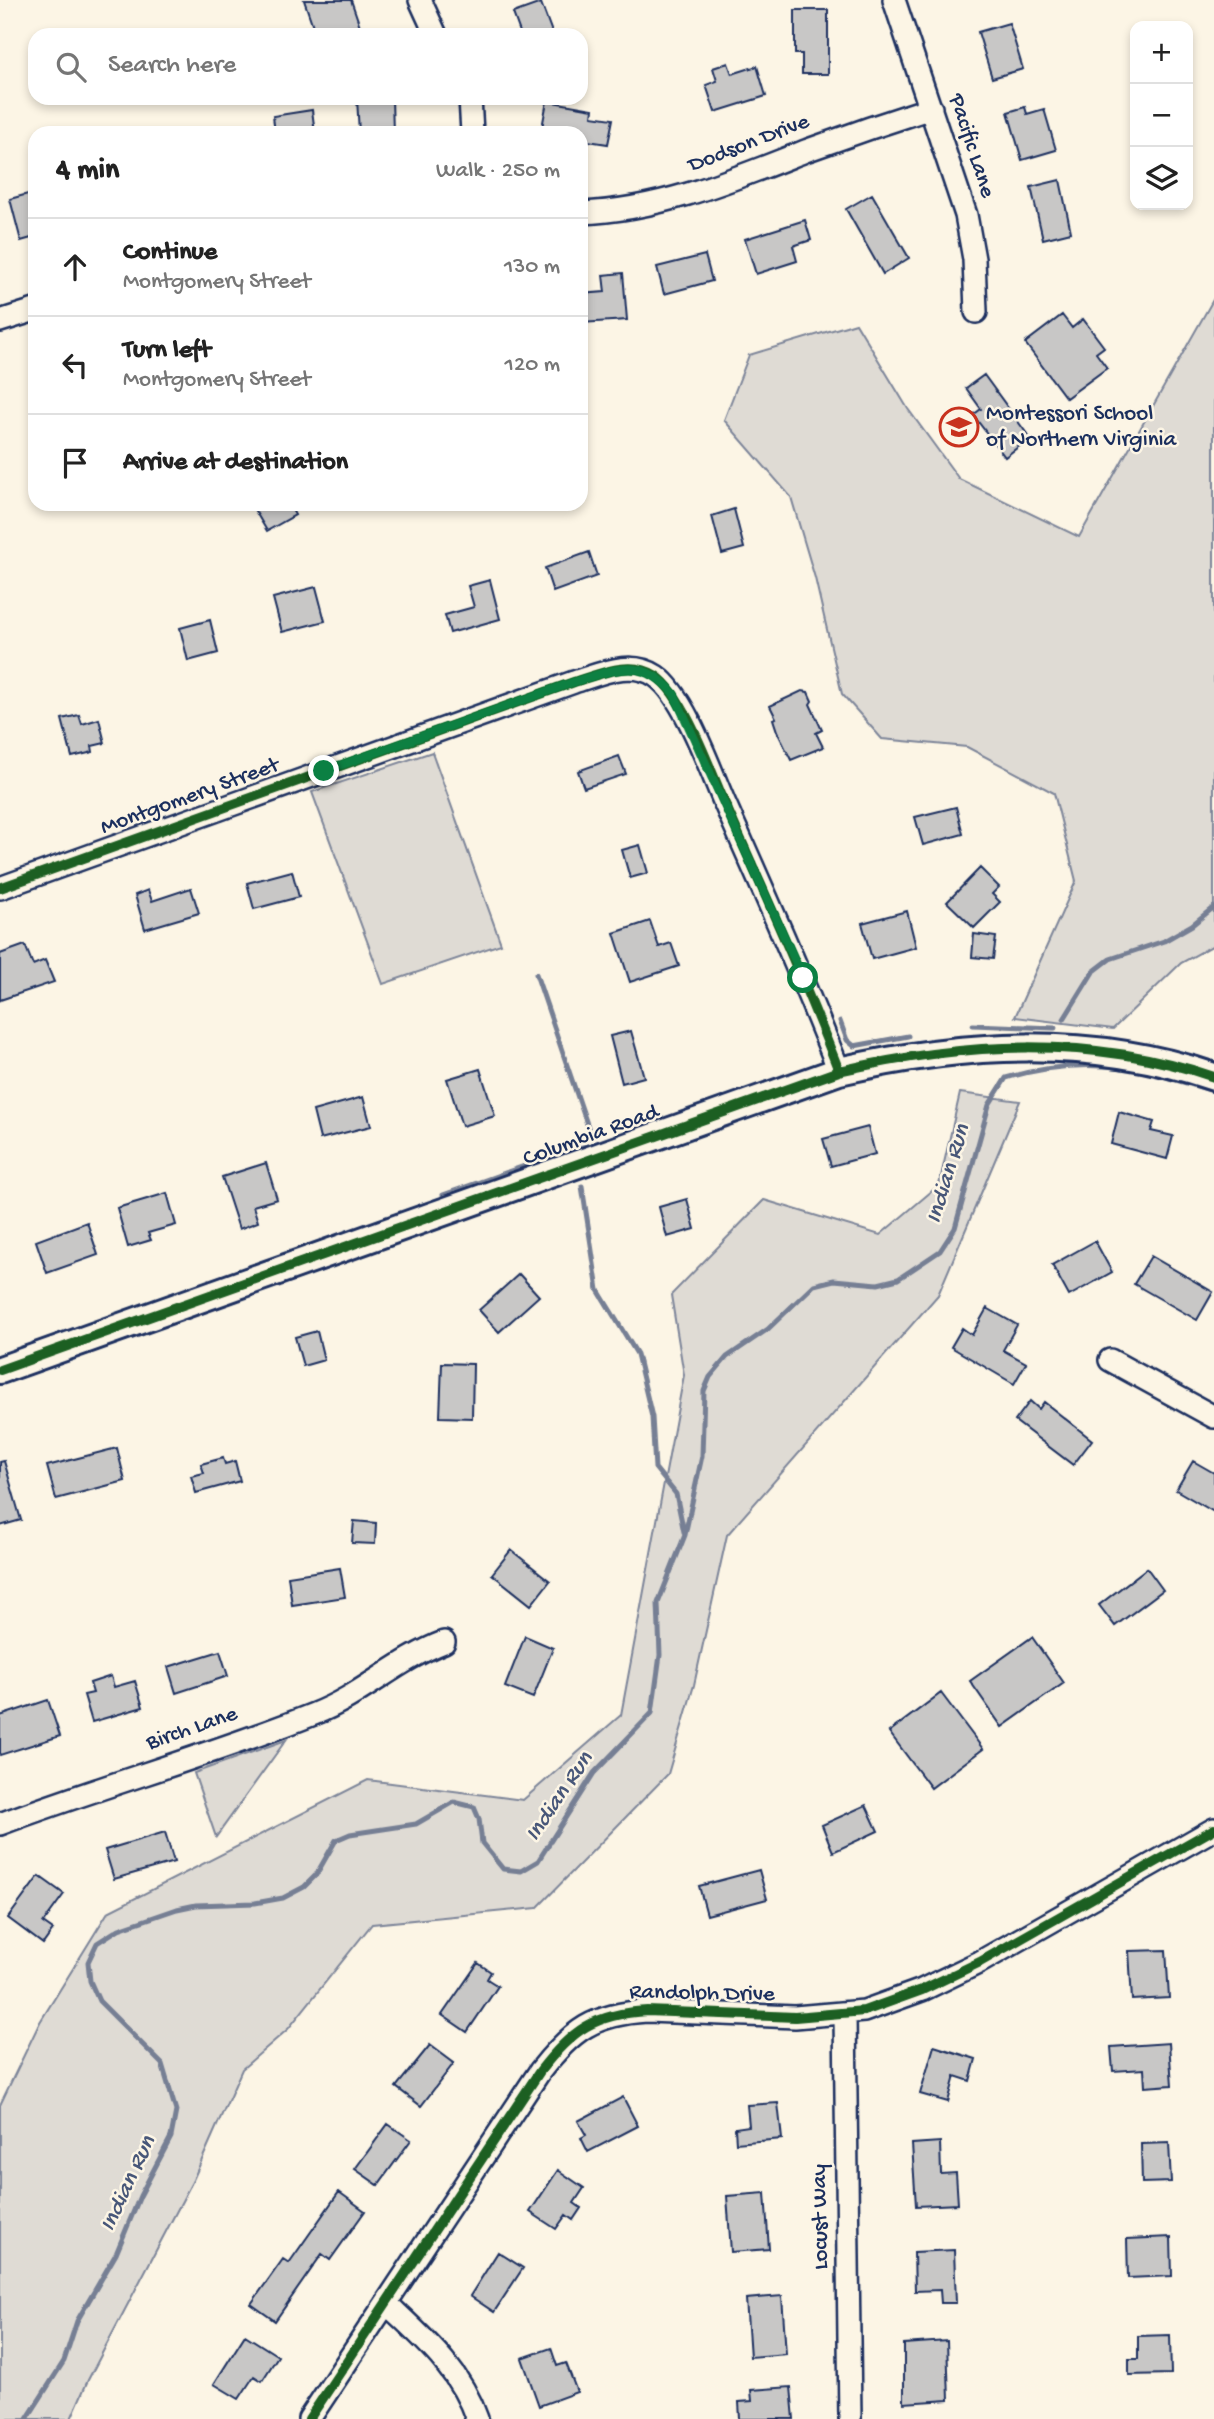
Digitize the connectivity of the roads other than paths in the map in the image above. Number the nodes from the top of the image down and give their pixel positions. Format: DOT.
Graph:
graph roads {
  1 [pos="421,0"];
  2 [pos="894,0"];
  3 [pos="433,28"];
  4 [pos="470,105"];
  5 [pos="931,108"];
  6 [pos="472,126"];
  7 [pos="588,212"];
  8 [pos="28,312"];
  9 [pos="976,312"];
  10 [pos="0,321"];
  11 [pos="0,888"];
  12 [pos="839,1071"];
  13 [pos="1214,1077"];
  14 [pos="1110,1360"];
  15 [pos="0,1370"];
  16 [pos="1214,1417"];
  17 [pos="444,1642"];
  18 [pos="0,1824"];
  19 [pos="1213,1833"];
  20 [pos="845,2015"];
  21 [pos="387,2304"];
  22 [pos="309,2419"];
  23 [pos="477,2419"];
  24 [pos="850,2419"];
  1 -- 3 [label="street"];
  2 -- 5 [label="street, Pacific Lane"];
  4 -- 6 [label="street"];
  5 -- 7 [label="street, Dodson Drive"];
  5 -- 9 [label="street, Pacific Lane"];
  8 -- 10 [label="street"];
  11 -- 12 [label="street, Montgomery Street"];
  12 -- 13 [label="street, Columbia Road"];
  12 -- 15 [label="street, Columbia Road"];
  14 -- 16 [label="street"];
  17 -- 18 [label="street, Birch Lane"];
  19 -- 20 [label="street, Randolph Drive"];
  20 -- 21 [label="street, Randolph Drive"];
  20 -- 24 [label="street, Locust Way"];
  21 -- 22 [label="street, Randolph Drive"];
  21 -- 23 [label="street"];
}
